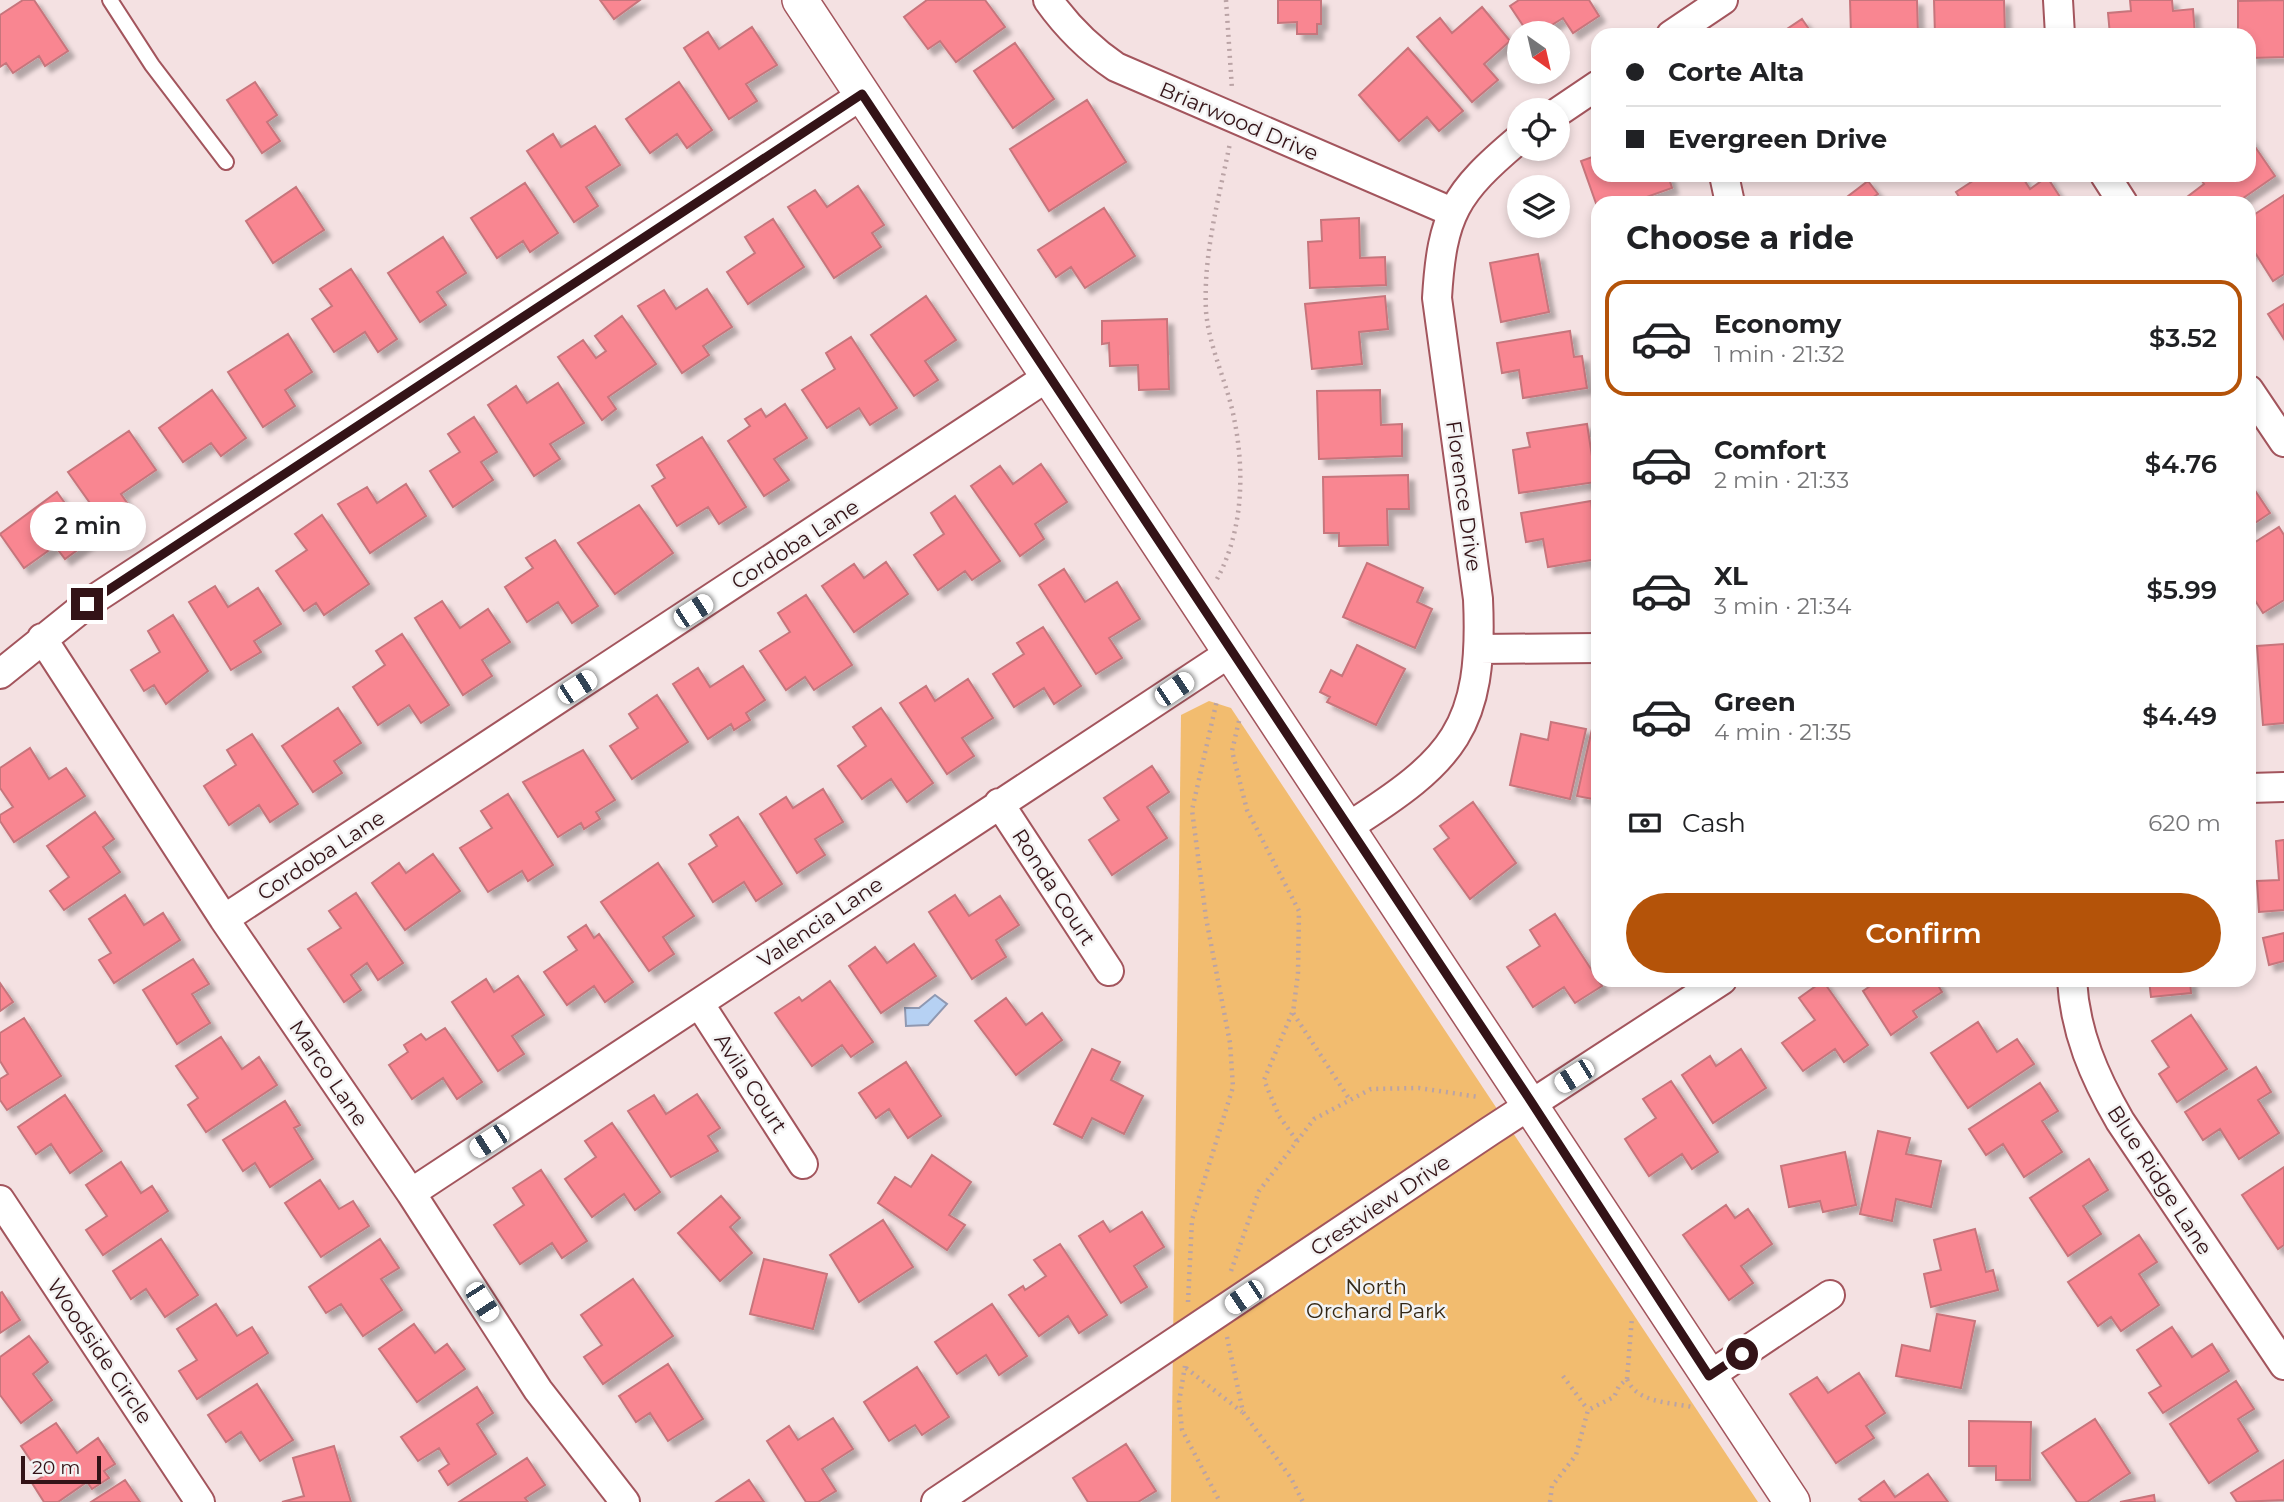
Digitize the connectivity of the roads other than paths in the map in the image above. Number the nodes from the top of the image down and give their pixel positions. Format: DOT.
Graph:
graph roads {
  1 [pos="110,0"];
  2 [pos="800,0"];
  3 [pos="1048,0"];
  4 [pos="1723,0"];
  5 [pos="2058,0"];
  6 [pos="1681,28"];
  7 [pos="2060,28"];
  8 [pos="1591,90"];
  9 [pos="862,94"];
  10 [pos="1570,104"];
  11 [pos="1507,150"];
  12 [pos="226,162"];
  13 [pos="1452,212"];
  14 [pos="1049,376"];
  15 [pos="2256,400"];
  16 [pos="2284,442"];
  17 [pos="42,638"];
  18 [pos="1480,649"];
  19 [pos="1591,649"];
  20 [pos="1240,666"];
  21 [pos="0,674"];
  22 [pos="2284,787"];
  23 [pos="2256,788"];
  24 [pos="999,803"];
  25 [pos="1348,827"];
  26 [pos="224,919"];
  27 [pos="1109,971"];
  28 [pos="1711,987"];
  29 [pos="2073,987"];
  30 [pos="699,1003"];
  31 [pos="1532,1103"];
  32 [pos="803,1164"];
  33 [pos="411,1193"];
  34 [pos="0,1200"];
  35 [pos="1830,1296"];
  36 [pos="2284,1364"];
  37 [pos="1709,1376"];
  38 [pos="200,1502"];
  39 [pos="625,1502"];
  40 [pos="936,1502"];
  41 [pos="1792,1502"];
  1 -- 12 [label="lane"];
  2 -- 9 [label="street"];
  3 -- 13 [label="street, Briarwood Drive"];
  4 -- 6 [label="street"];
  5 -- 7 [label="street"];
  8 -- 10 [label="street"];
  9 -- 14 [label="street"];
  9 -- 17 [label="street"];
  11 -- 13 [label="street, Florence Drive"];
  13 -- 18 [label="street, Florence Drive"];
  14 -- 20 [label="street"];
  14 -- 26 [label="street, Cordoba Lane"];
  15 -- 16 [label="street"];
  17 -- 21 [label="street"];
  17 -- 26 [label="street, Marco Lane"];
  18 -- 19 [label="street"];
  18 -- 25 [label="street, Florence Drive"];
  20 -- 24 [label="street, Valencia Lane"];
  20 -- 25 [label="street"];
  22 -- 23 [label="street"];
  24 -- 27 [label="street, Ronda Court"];
  24 -- 30 [label="street, Valencia Lane"];
  25 -- 31 [label="street"];
  26 -- 33 [label="street, Marco Lane"];
  28 -- 31 [label="street, Crestview Drive"];
  29 -- 36 [label="street, Blue Ridge Lane"];
  30 -- 32 [label="street, Avila Court"];
  30 -- 33 [label="street, Valencia Lane"];
  31 -- 37 [label="street"];
  31 -- 40 [label="street, Crestview Drive"];
  33 -- 39 [label="street, Marco Lane"];
  34 -- 38 [label="street, Woodside Circle"];
  35 -- 37 [label="street"];
  37 -- 41 [label="street"];
}
